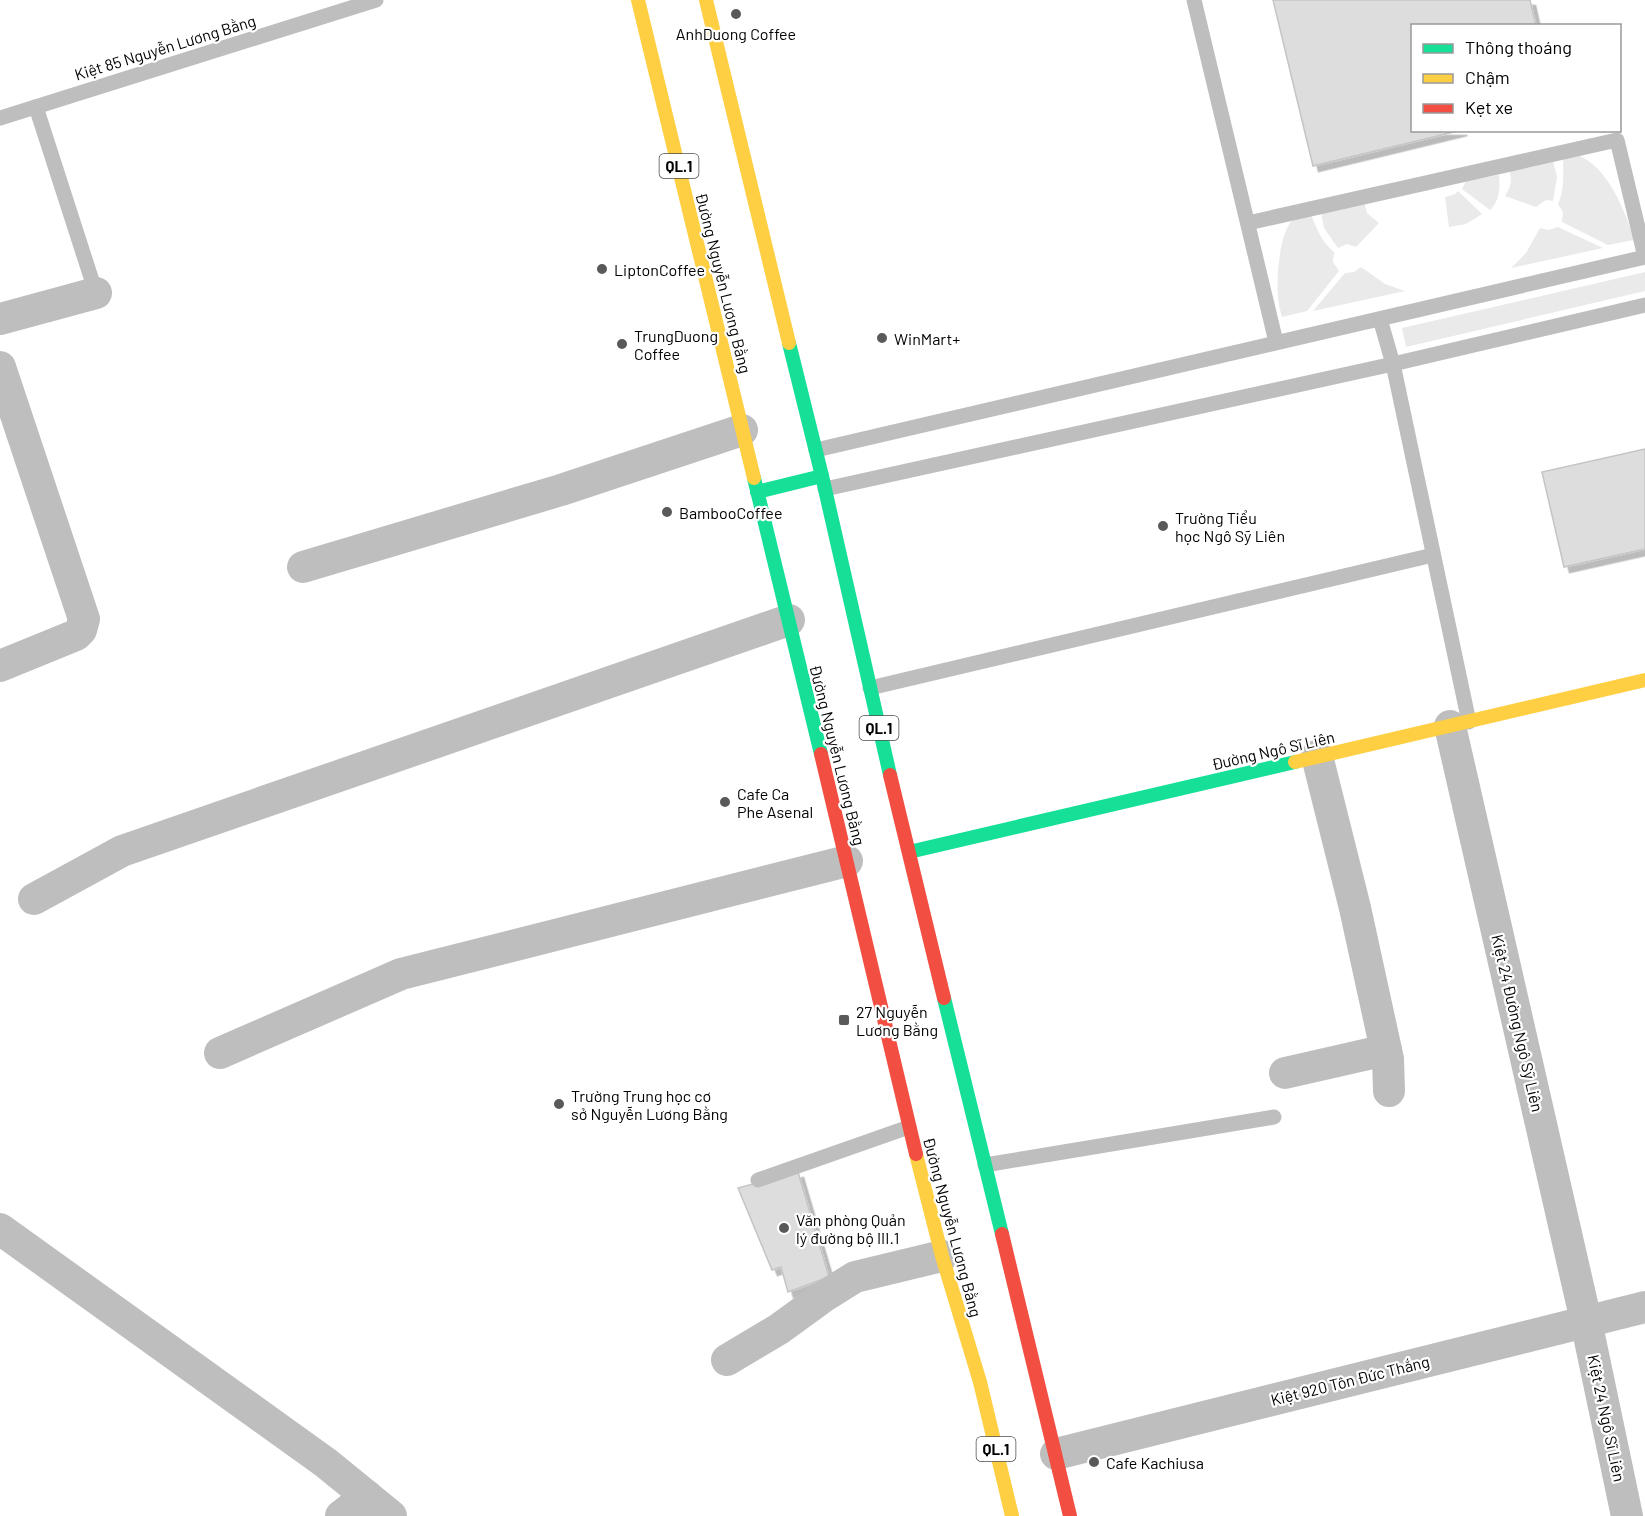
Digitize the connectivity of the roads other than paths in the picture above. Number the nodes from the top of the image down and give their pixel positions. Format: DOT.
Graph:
graph roads {
  1 [pos="376,0"];
  2 [pos="638,0"];
  3 [pos="706,0"];
  4 [pos="1194,0"];
  5 [pos="36,107"];
  6 [pos="0,118"];
  7 [pos="1248,223"];
  8 [pos="1645,257"];
  9 [pos="96,293"];
  10 [pos="1645,305"];
  11 [pos="0,319"];
  12 [pos="1380,319"];
  13 [pos="1276,342"];
  14 [pos="1393,364"];
  15 [pos="0,367"];
  16 [pos="742,430"];
  17 [pos="816,450"];
  18 [pos="824,482"];
  19 [pos="758,492"];
  20 [pos="1433,555"];
  21 [pos="303,567"];
  22 [pos="789,620"];
  23 [pos="0,665"];
  24 [pos="1645,680"];
  25 [pos="870,688"];
  26 [pos="1459,724"];
  27 [pos="1317,756"];
  28 [pos="909,852"];
  29 [pos="847,861"];
  30 [pos="34,899"];
  31 [pos="1386,1050"];
  32 [pos="220,1053"];
  33 [pos="1285,1073"];
  34 [pos="1389,1090"];
  35 [pos="1274,1117"];
  36 [pos="909,1127"];
  37 [pos="985,1165"];
  38 [pos="758,1180"];
  39 [pos="0,1229"];
  40 [pos="942,1256"];
  41 [pos="1645,1307"];
  42 [pos="1586,1321"];
  43 [pos="727,1360"];
  44 [pos="1056,1454"];
  45 [pos="366,1496"];
  46 [pos="341,1516"];
  47 [pos="391,1516"];
  48 [pos="1012,1516"];
  49 [pos="1070,1516"];
  50 [pos="1627,1516"];
  1 -- 5 [label="lane, Kiệt 85 Nguyễn Lương Bằng"];
  2 -- 16 [label="main road, Đường Nguyễn Lương Bằng / QL.1"];
  3 -- 17 [label="main road, QL.1"];
  4 -- 7 [label="lane"];
  5 -- 6 [label="lane, Kiệt 85 Nguyễn Lương Bằng"];
  5 -- 9 [label="lane"];
  7 -- 8 [label="lane"];
  7 -- 13 [label="lane"];
  8 -- 12 [label="lane"];
  9 -- 11 [label="street"];
  10 -- 14 [label="lane"];
  12 -- 13 [label="lane"];
  12 -- 14 [label="lane"];
  13 -- 17 [label="lane"];
  14 -- 18 [label="lane"];
  14 -- 20 [label="lane"];
  15 -- 23 [label="street"];
  16 -- 19 [label="main road, Đường Nguyễn Lương Bằng / QL.1"];
  16 -- 21 [label="street"];
  17 -- 18 [label="main road, QL.1"];
  18 -- 19 [label="main road"];
  18 -- 25 [label="main road, QL.1"];
  19 -- 22 [label="main road, Đường Nguyễn Lương Bằng / QL.1"];
  20 -- 25 [label="lane"];
  20 -- 26 [label="lane"];
  22 -- 29 [label="main road, Đường Nguyễn Lương Bằng / QL.1"];
  22 -- 30 [label="street"];
  24 -- 26 [label="main road, Đường Ngô Sĩ Liên"];
  25 -- 28 [label="main road, QL.1"];
  26 -- 27 [label="main road, Đường Ngô Sĩ Liên"];
  26 -- 42 [label="street, Kiệt 24 Đường Ngô Sỹ Liên"];
  27 -- 28 [label="main road, Đường Ngô Sĩ Liên"];
  27 -- 31 [label="street"];
  28 -- 37 [label="main road, QL.1"];
  29 -- 32 [label="street"];
  29 -- 36 [label="main road, Đường Nguyễn Lương Bằng / QL.1"];
  31 -- 33 [label="street"];
  31 -- 34 [label="street"];
  35 -- 37 [label="lane"];
  36 -- 38 [label="lane"];
  36 -- 40 [label="main road, Đường Nguyễn Lương Bằng / QL.1"];
  37 -- 44 [label="main road, QL.1"];
  39 -- 45 [label="street"];
  40 -- 43 [label="street"];
  40 -- 48 [label="main road, Đường Nguyễn Lương Bằng / QL.1"];
  41 -- 42 [label="street, Kiệt 920 Tôn Đức Thắng"];
  42 -- 44 [label="street, Kiệt 920 Tôn Đức Thắng"];
  42 -- 50 [label="street, Kiệt 24 Ngô Sĩ Liên"];
  44 -- 49 [label="main road, QL.1"];
  45 -- 46 [label="street"];
  45 -- 47 [label="street"];
}
